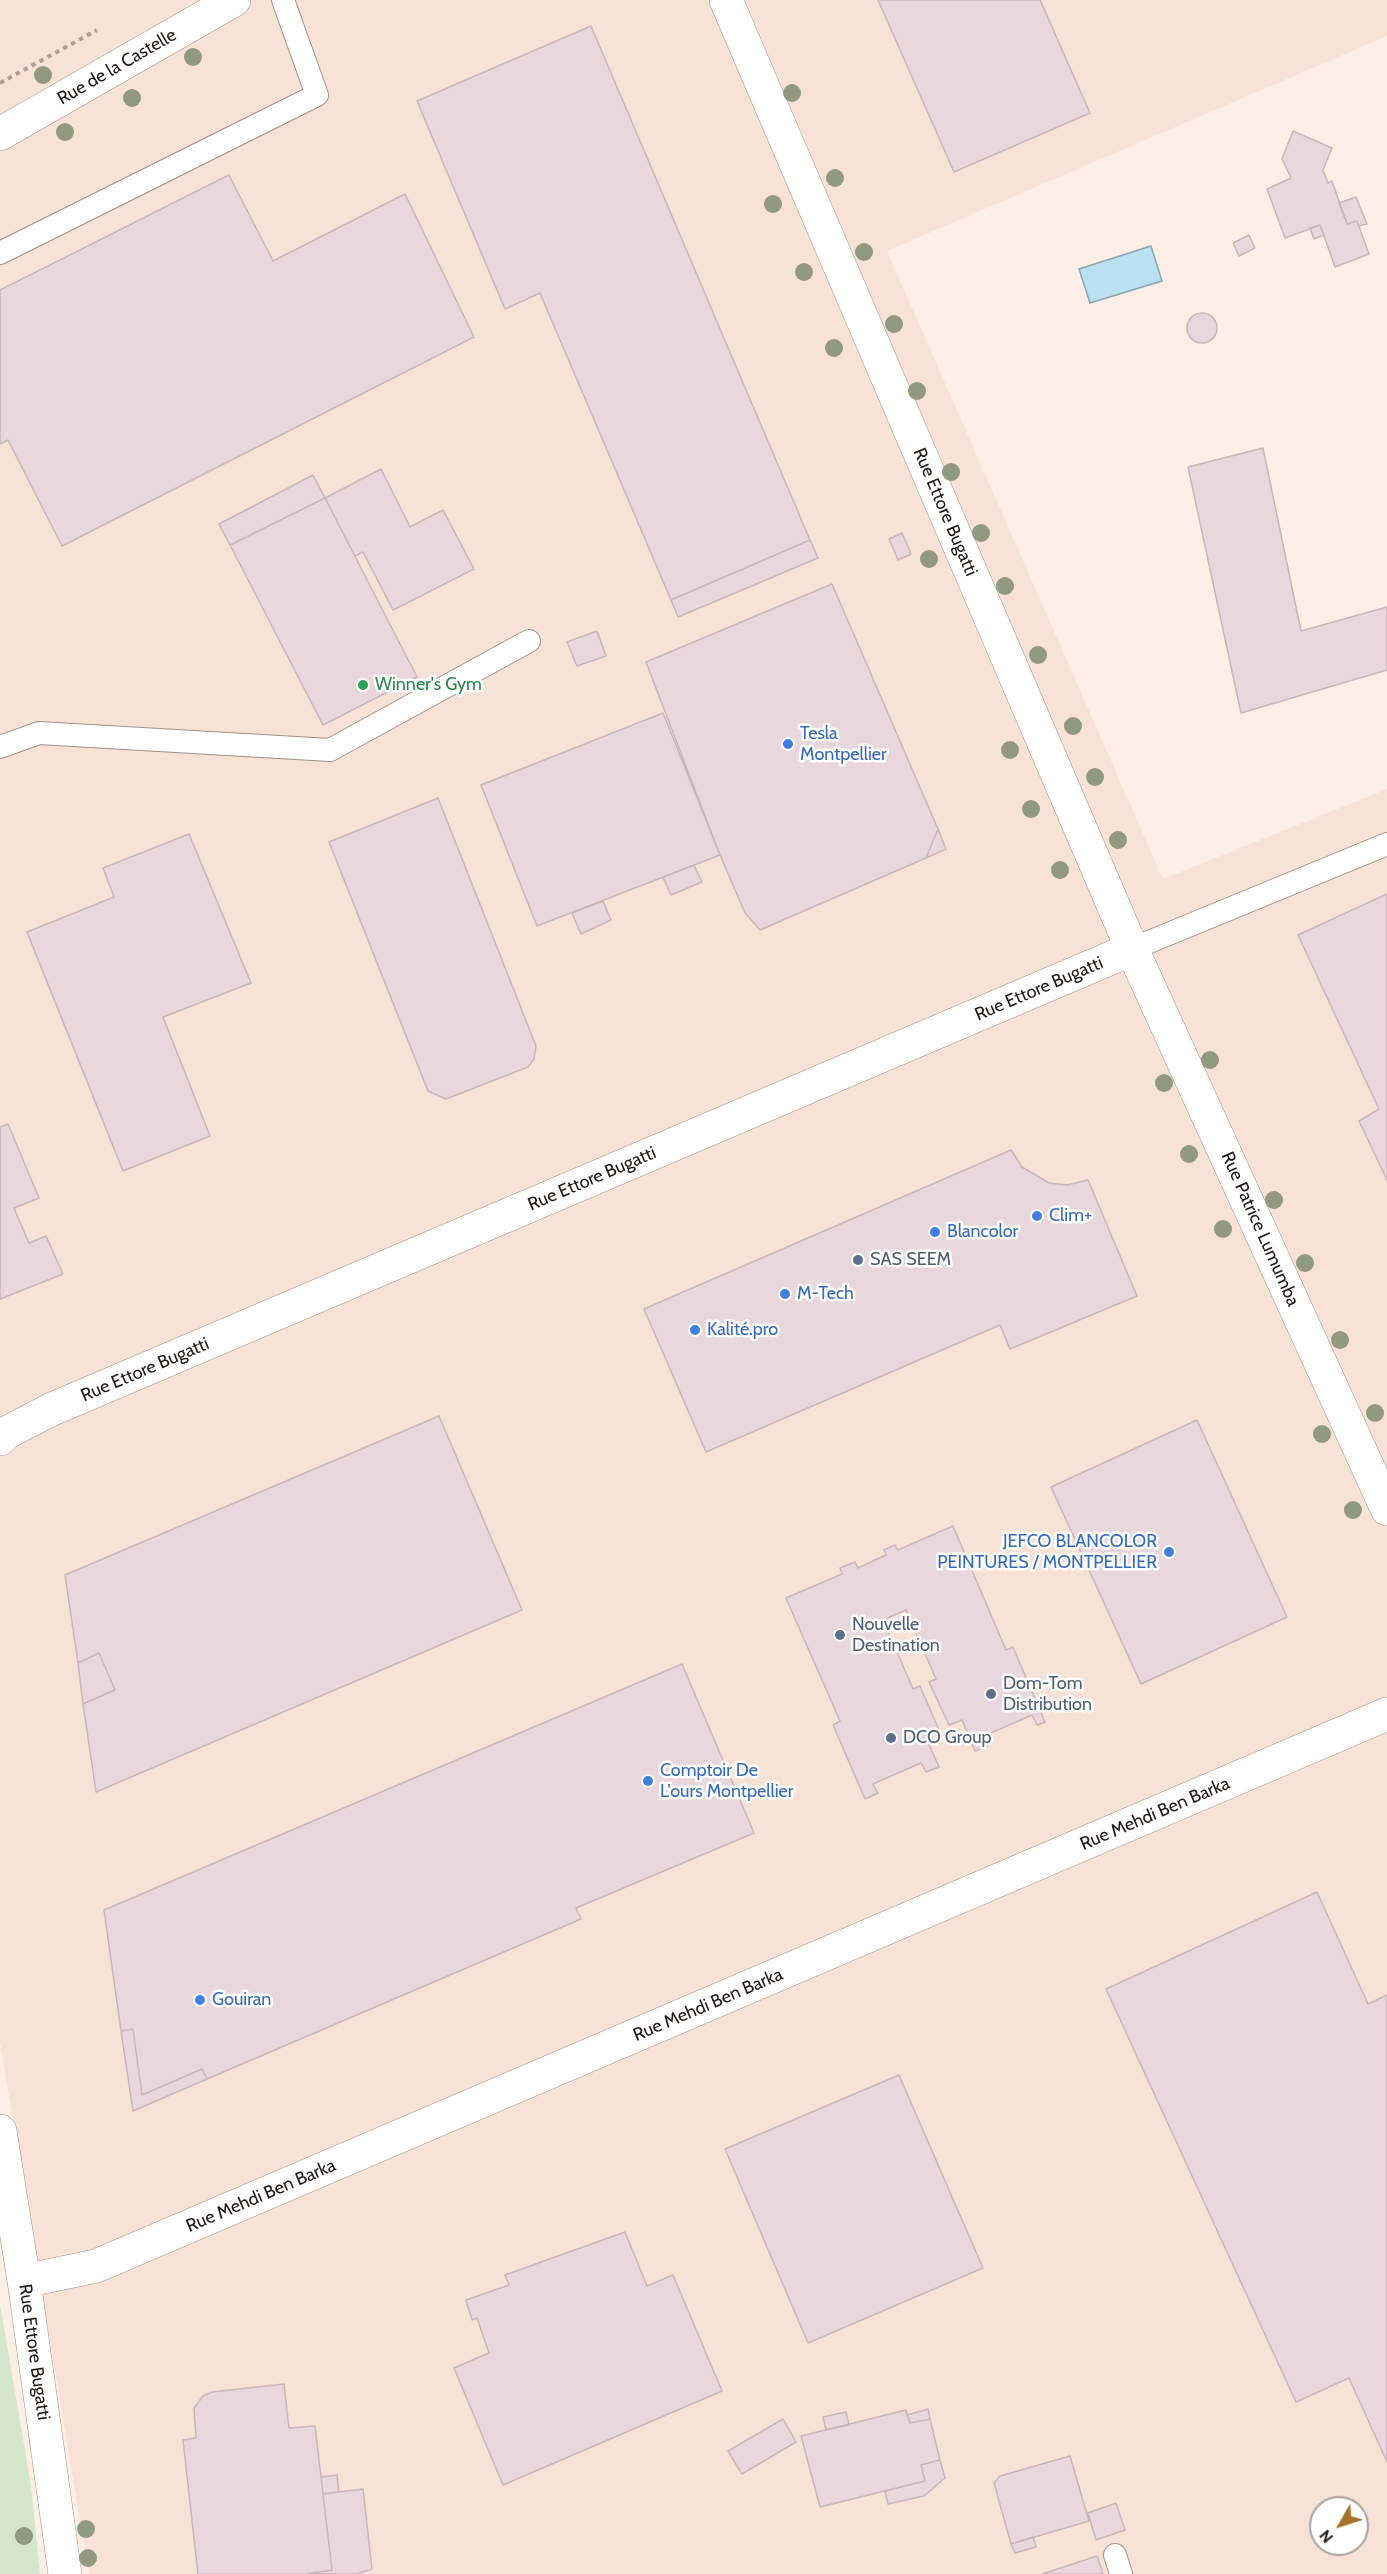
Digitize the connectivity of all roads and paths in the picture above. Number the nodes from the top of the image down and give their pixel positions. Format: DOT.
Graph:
graph roads {
  1 [pos="234,0"];
  2 [pos="283,0"];
  3 [pos="726,0"];
  4 [pos="102,27"];
  5 [pos="0,83"];
  6 [pos="0,134"];
  7 [pos="0,253"];
  8 [pos="529,641"];
  9 [pos="0,747"];
  10 [pos="1387,844"];
  11 [pos="1132,949"];
  12 [pos="0,1439"];
  13 [pos="1387,1509"];
  14 [pos="1387,1714"];
  15 [pos="0,2131"];
  16 [pos="24,2281"];
  17 [pos="65,2574"];
  1 -- 6 [label="street, Rue de la Castelle"];
  2 -- 7 [label="lane"];
  3 -- 11 [label="street, Rue Ettore Bugatti"];
  4 -- 5 [label="path"];
  8 -- 9 [label="lane"];
  10 -- 11 [label="lane"];
  11 -- 12 [label="street, Rue Ettore Bugatti"];
  11 -- 13 [label="street, Rue Patrice Lumumba"];
  14 -- 16 [label="street, Rue Mehdi Ben Barka"];
  15 -- 16 [label="street, Rue Ettore Bugatti"];
  16 -- 17 [label="street, Rue Ettore Bugatti"];
}
